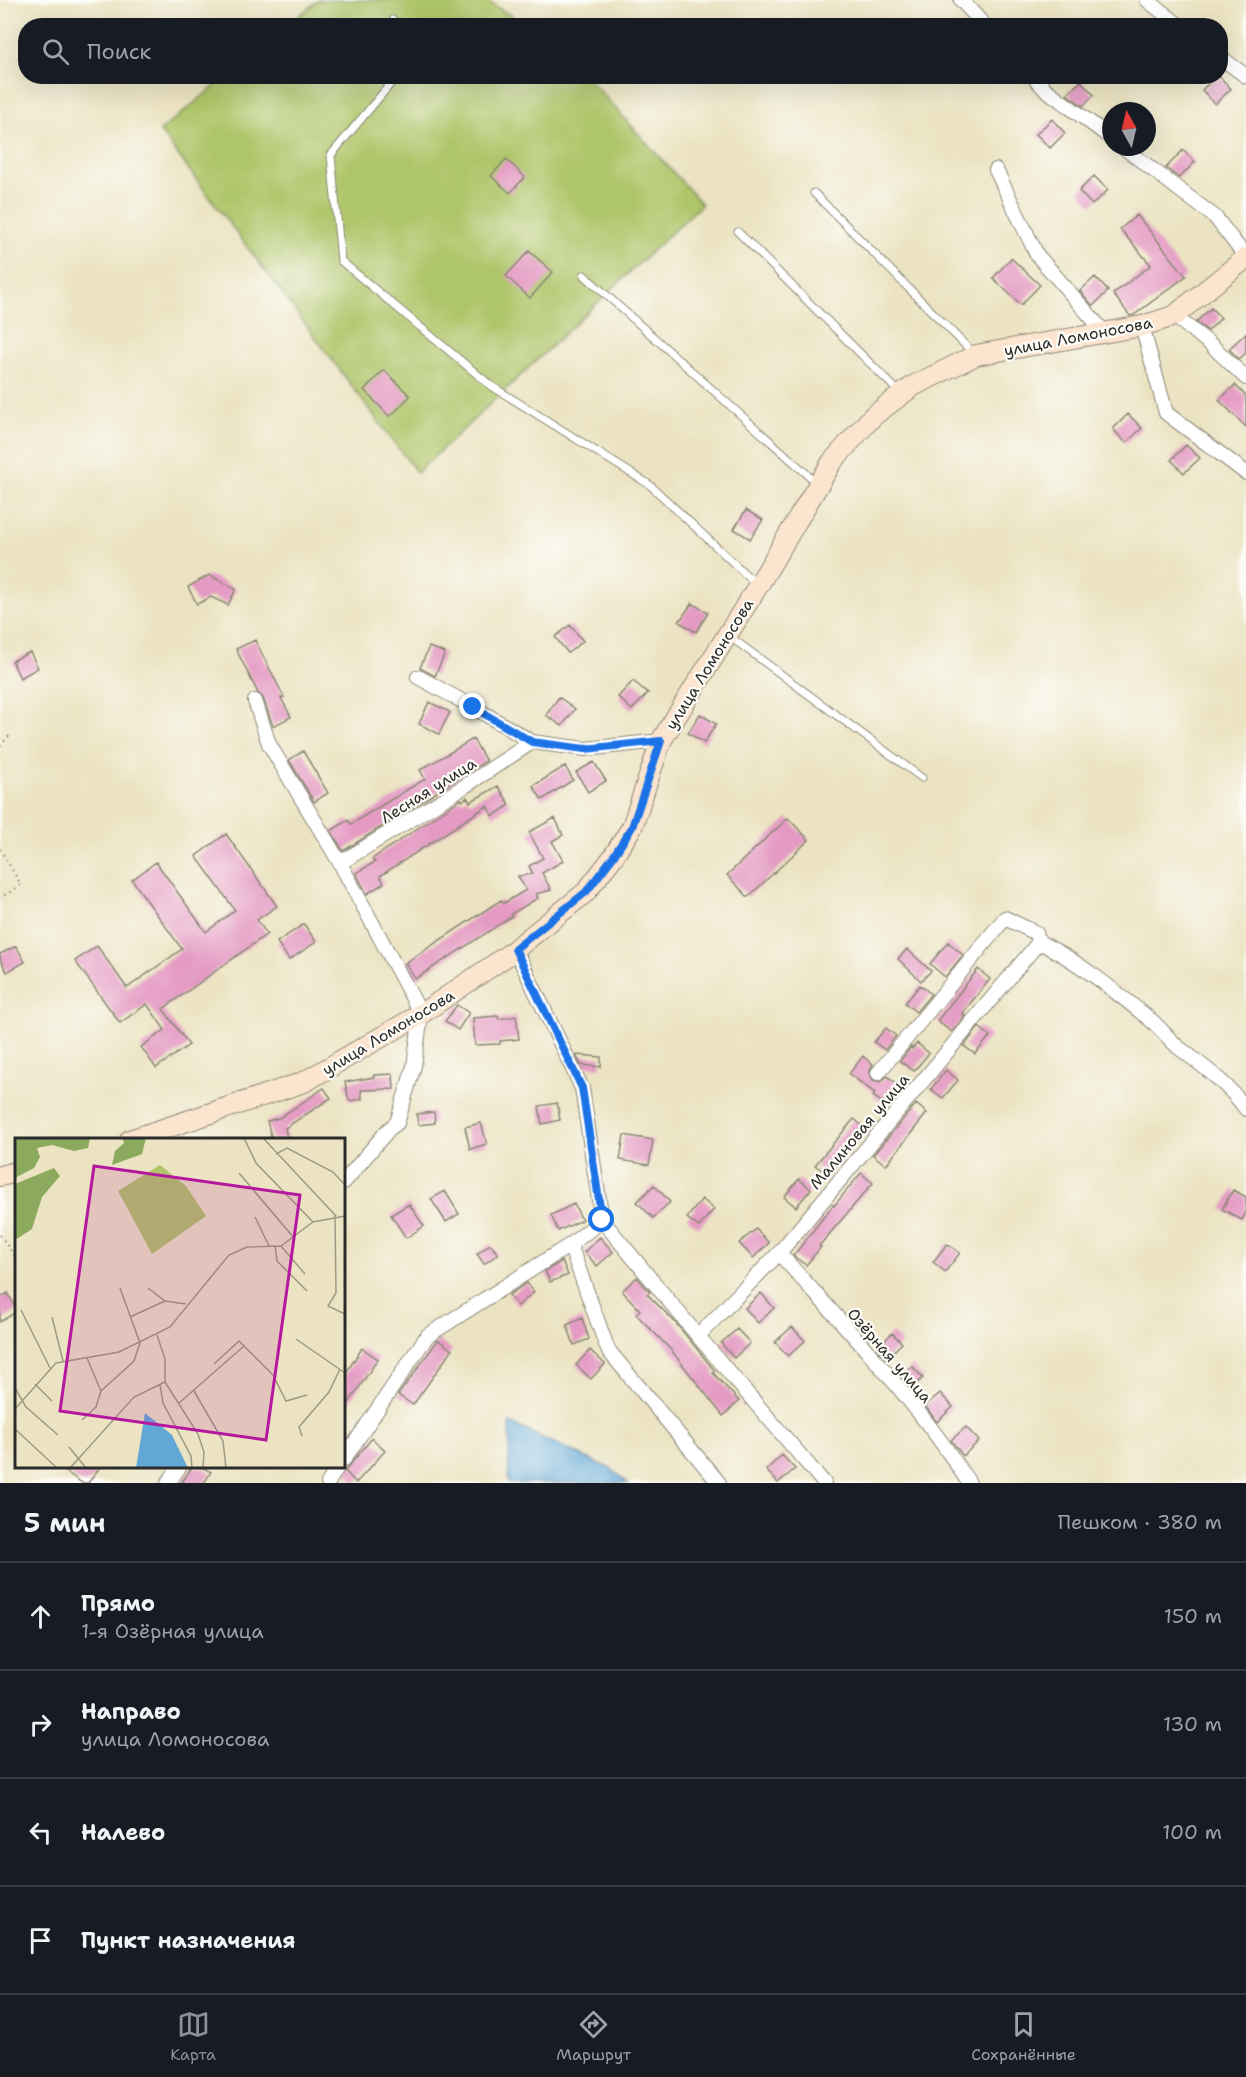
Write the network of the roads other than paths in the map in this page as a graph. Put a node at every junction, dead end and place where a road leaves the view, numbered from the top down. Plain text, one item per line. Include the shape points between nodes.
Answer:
1 (961, 0) edge
2 (1147, 0) edge
3 (978, 18) edge
4 (1170, 18) edge
5 (1228, 62) edge
6 (1246, 76) edge
7 (390, 84) edge
8 (1040, 84) edge
9 (1102, 131) edge
10 (1135, 156) edge
11 (996, 170) dead end
12 (814, 193) dead end
13 (738, 232) dead end
14 (1246, 258) edge
15 (584, 275) dead end
16 (1174, 316) junction
17 (1142, 326) junction
18 (1105, 333) junction
19 (976, 355) junction
20 (1246, 378) edge
21 (902, 395) junction
22 (1246, 473) edge
23 (819, 484) junction
24 (758, 586) junction
25 (727, 634) junction
26 (418, 677) dead end
27 (255, 701) dead end
28 (661, 741) junction
29 (532, 742) junction
30 (922, 778) dead end
31 (340, 864) junction
32 (1039, 942) junction
33 (515, 949) junction
34 (421, 1014) junction
35 (878, 1073) dead end
36 (1246, 1109) edge
37 (136, 1138) edge
38 (15, 1172) edge
39 (0, 1176) edge
40 (345, 1181) edge
41 (602, 1220) junction
42 (570, 1245) junction
43 (779, 1253) junction
44 (698, 1336) junction
45 (345, 1458) edge
46 (179, 1468) edge
47 (338, 1468) edge
48 (168, 1483) edge
49 (328, 1483) edge
50 (719, 1483) edge
51 (824, 1483) edge
52 (969, 1483) edge

1 - 3 street
2 - 4 street
5 - 6 street
7 - 24 lane via 331,155 341,261 490,385 650,485
8 - 9 street
10 - 14 street via 1215,217
11 - 18 street via 1037,255
12 - 19 lane
13 - 21 lane
14 - 16 street, улица Ломоносова
15 - 23 lane
16 - 17 street, улица Ломоносова
16 - 20 street
17 - 18 street, улица Ломоносова
17 - 22 street via 1166,413
18 - 19 street, улица Ломоносова
19 - 21 street, улица Ломоносова
21 - 23 street, улица Ломоносова via 873,416 832,462
23 - 24 street, улица Ломоносова
24 - 25 street, улица Ломоносова
25 - 28 street, улица Ломоносова
25 - 30 lane
26 - 29 street
27 - 31 street via 269,744
28 - 29 street via 585,749
28 - 33 street, улица Ломоносова via 632,827 613,857 586,892
29 - 31 street, Лесная улица
31 - 34 street
32 - 35 street via 1036,933 1005,918
32 - 36 street via 1068,957 1153,1022 1233,1092
32 - 43 street, Малиновая улица
33 - 34 street, улица Ломоносова
33 - 41 street via 582,1088
34 - 37 street, улица Ломоносова via 304,1082
34 - 40 street via 414,1066 397,1123
38 - 39 street
41 - 42 street
41 - 44 street
42 - 45 street via 427,1336
42 - 50 street via 608,1350
43 - 44 street, Малиновая улица
43 - 52 street, Озёрная улица via 888,1376 950,1452
44 - 51 street
46 - 48 street
47 - 49 street

